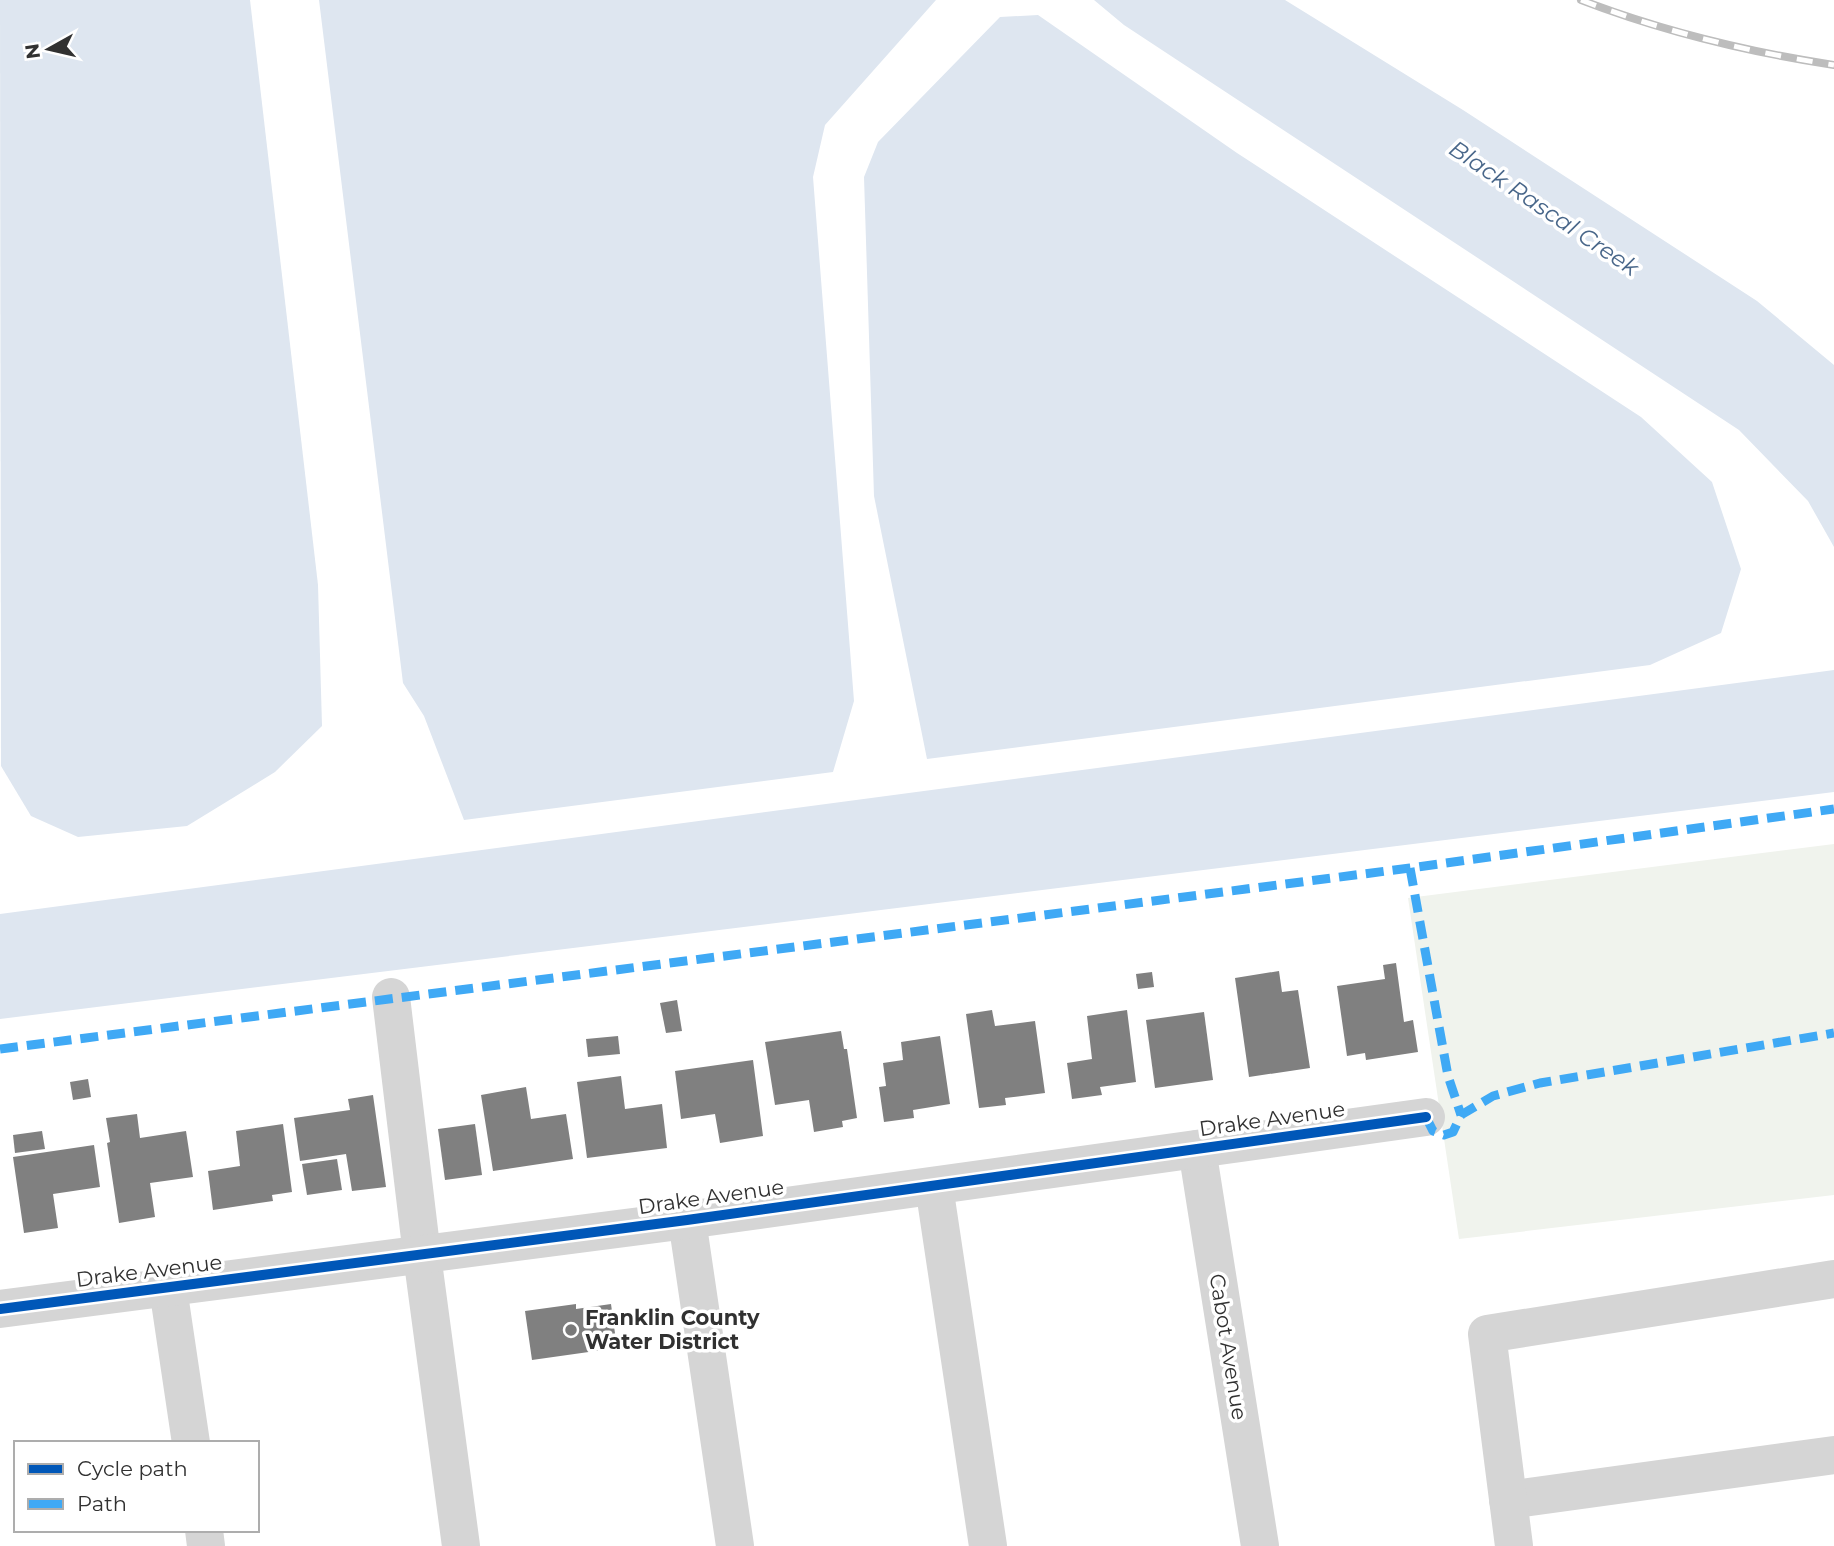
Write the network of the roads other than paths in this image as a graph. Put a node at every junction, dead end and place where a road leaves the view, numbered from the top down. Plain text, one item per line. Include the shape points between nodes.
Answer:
1 (391, 997) dead end
2 (1426, 1117) dead end
3 (1197, 1149) junction
4 (934, 1186) junction
5 (687, 1220) junction
6 (422, 1255) junction
7 (1834, 1279) edge
8 (168, 1288) junction
9 (0, 1309) edge
10 (191, 1441) edge
11 (1834, 1455) edge
12 (1508, 1500) junction
13 (461, 1546) edge
14 (735, 1546) edge
15 (988, 1546) edge
16 (1260, 1546) edge
17 (1514, 1546) edge

1 - 6 street
2 - 3 street, Drake Avenue
3 - 4 street, Drake Avenue
3 - 16 street, Cabot Avenue
4 - 5 street, Drake Avenue
4 - 15 street
5 - 6 street, Drake Avenue
5 - 14 street
6 - 8 street, Drake Avenue
6 - 13 street
7 - 12 street via 1487,1334
8 - 9 street, Drake Avenue
8 - 10 street
11 - 12 street
12 - 17 street

